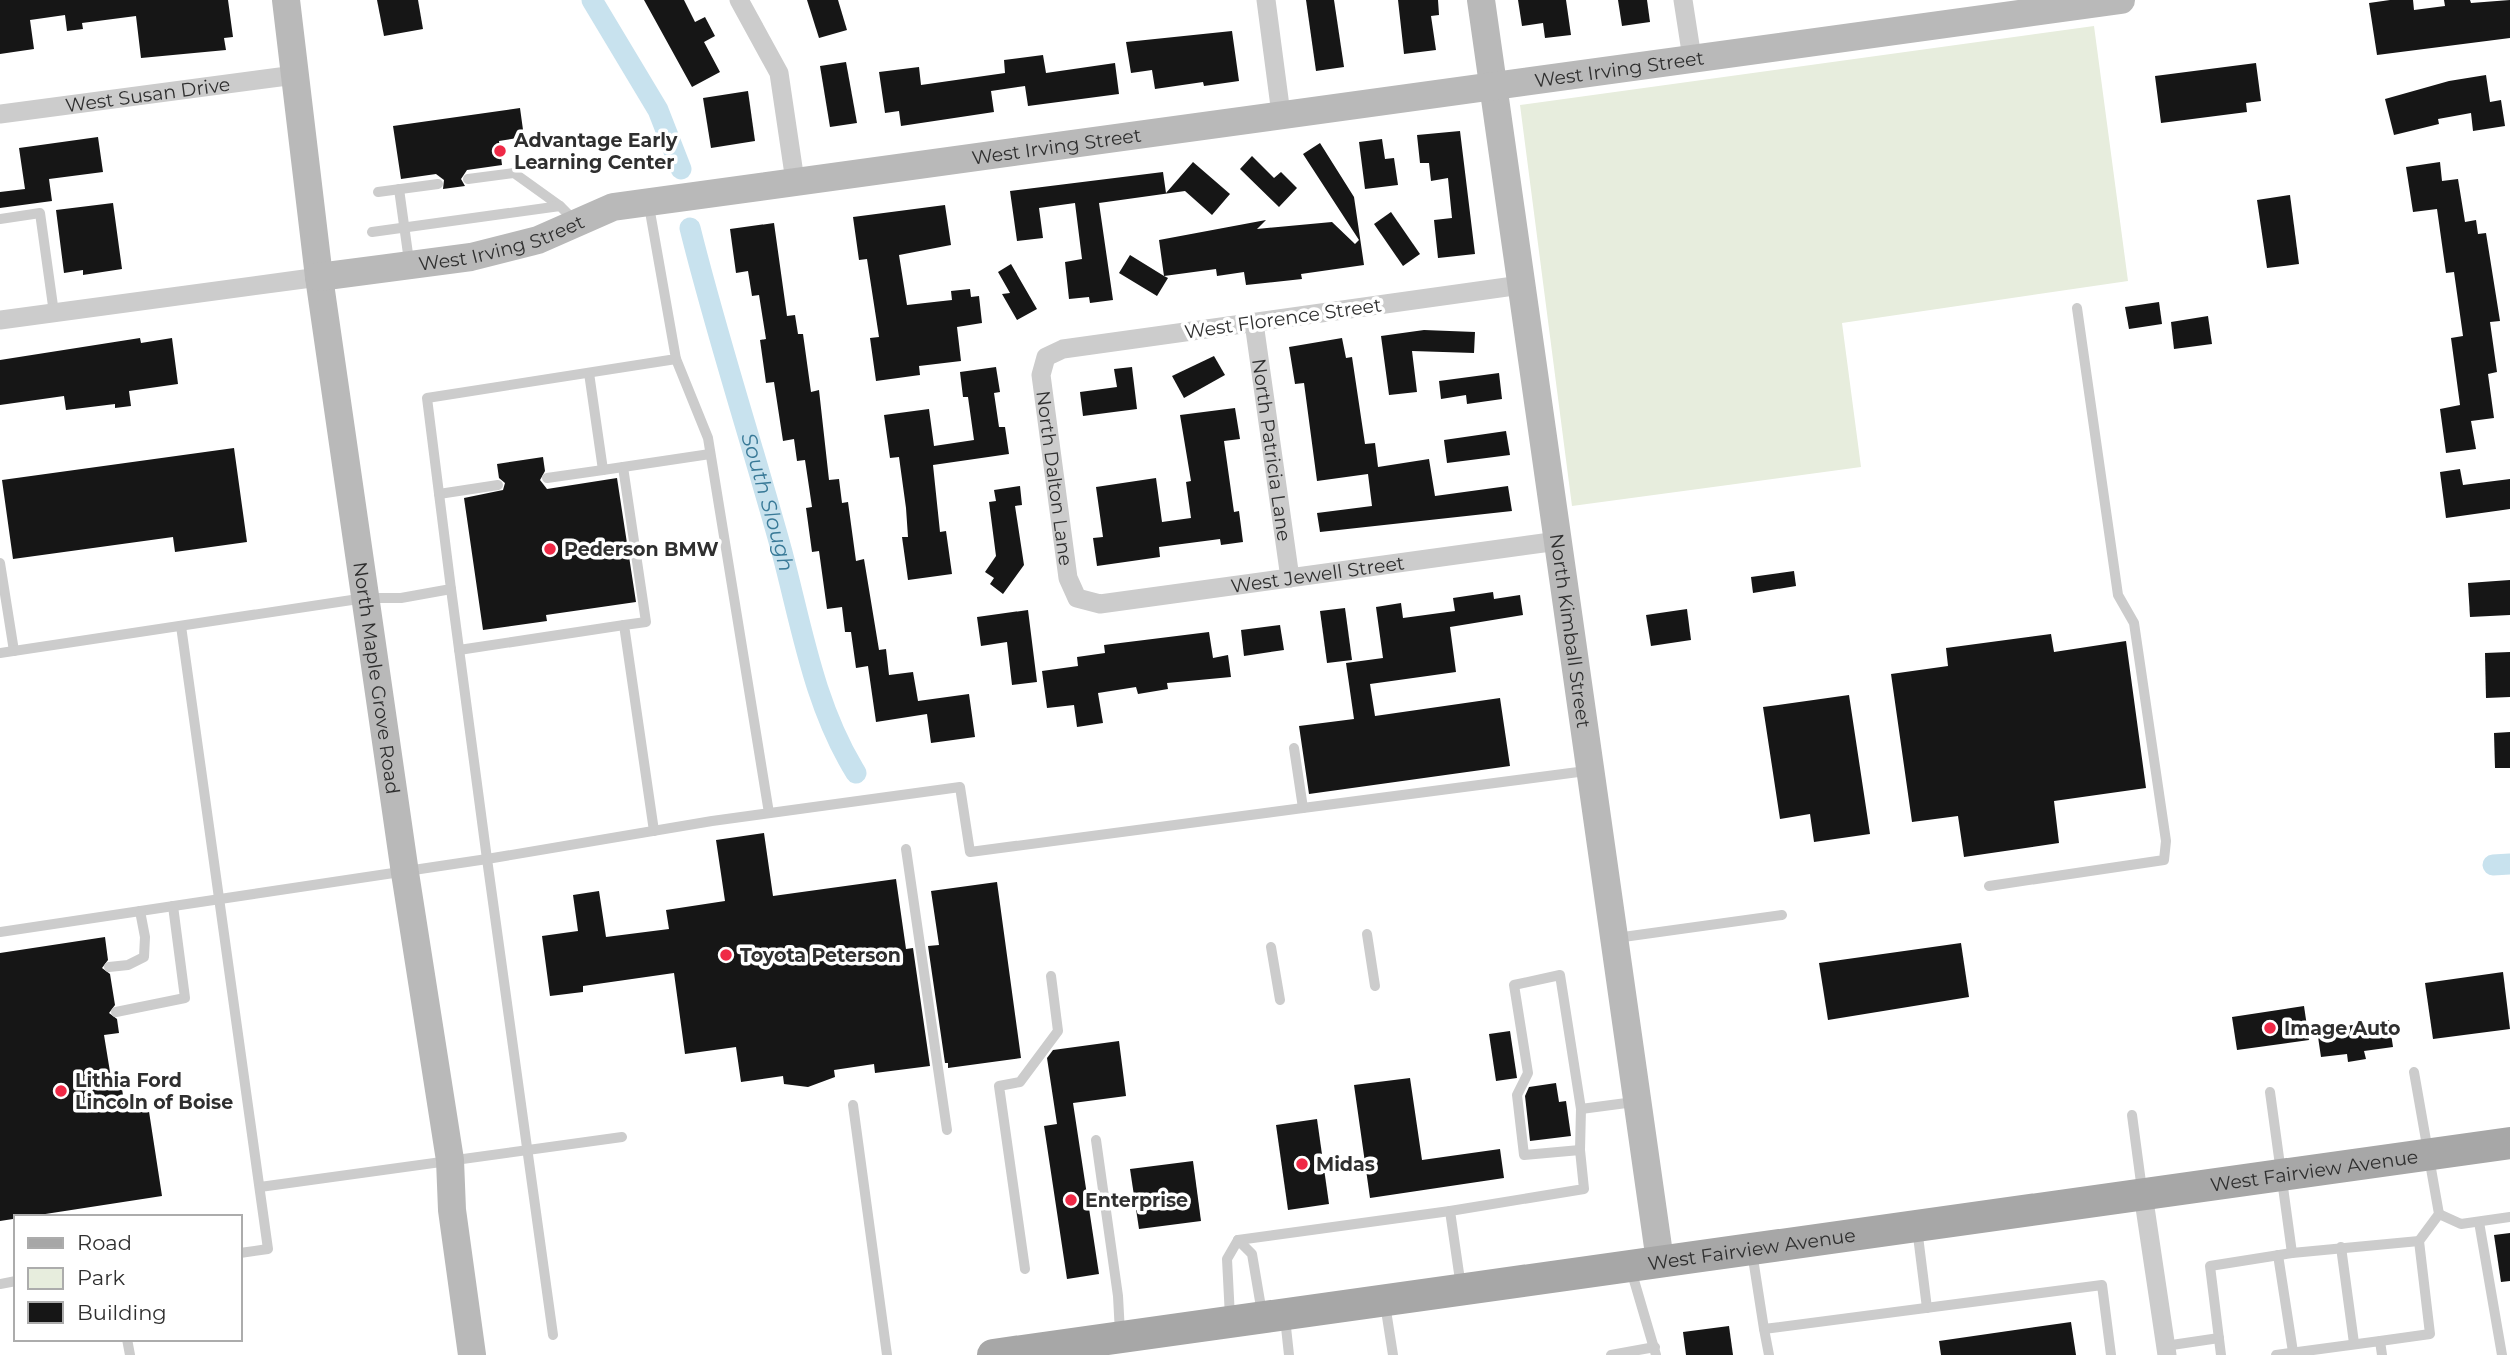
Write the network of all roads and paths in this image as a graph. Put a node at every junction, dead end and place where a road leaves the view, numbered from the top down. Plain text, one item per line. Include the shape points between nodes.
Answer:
1 (286, 0) edge
2 (739, 0) edge
3 (1266, 0) edge
4 (1480, 0) edge
5 (1683, 0) edge
6 (2121, 0) edge
7 (1692, 58) junction
8 (295, 75) junction
9 (1493, 86) junction
10 (0, 114) edge
11 (1281, 114) junction
12 (468, 179) dead end
13 (795, 181) junction
14 (438, 184) dead end
15 (399, 189) junction
16 (378, 192) dead end
17 (649, 202) junction
18 (568, 214) junction
19 (0, 219) edge
20 (404, 228) junction
21 (372, 232) dead end
22 (410, 265) junction
23 (319, 277) junction
24 (1521, 285) junction
25 (2077, 308) dead end
26 (54, 313) junction
27 (0, 320) edge
28 (1254, 323) junction
29 (1046, 357) joint
30 (676, 359) junction
31 (589, 373) junction
32 (710, 454) junction
33 (623, 467) junction
34 (603, 470) junction
35 (547, 478) dead end
36 (498, 485) dead end
37 (439, 494) junction
38 (1558, 541) junction
39 (0, 563) edge
40 (1290, 578) junction
41 (451, 589) junction
42 (365, 598) junction
43 (1077, 598) joint
44 (624, 625) junction
45 (181, 626) junction
46 (14, 650) junction
47 (459, 650) junction
48 (0, 653) edge
49 (1294, 748) dead end
50 (1590, 770) junction
51 (1303, 808) junction
52 (769, 813) junction
53 (654, 831) junction
54 (906, 849) dead end
55 (487, 859) junction
56 (405, 873) junction
57 (1989, 886) dead end
58 (221, 899) junction
59 (173, 906) junction
60 (140, 911) junction
61 (1782, 915) dead end
62 (0, 932) edge
63 (1367, 933) dead end
64 (1614, 938) junction
65 (1271, 947) dead end
66 (109, 967) dead end
67 (1051, 976) dead end
68 (1375, 986) dead end
69 (1280, 1000) dead end
70 (116, 1012) dead end
71 (2414, 1072) dead end
72 (2270, 1092) dead end
73 (1637, 1101) junction
74 (853, 1105) dead end
75 (1581, 1109) junction
76 (2132, 1115) dead end
77 (947, 1130) dead end
78 (622, 1137) dead end
79 (1096, 1140) dead end
80 (2510, 1143) edge
81 (526, 1150) junction
82 (1580, 1150) junction
83 (2427, 1154) junction
84 (450, 1160) junction
85 (2282, 1175) junction
86 (260, 1187) junction
87 (2143, 1194) junction
88 (1450, 1211) junction
89 (2439, 1213) junction
90 (2510, 1217) edge
91 (2479, 1222) junction
92 (1917, 1226) junction
93 (1238, 1240) junction
94 (2419, 1241) junction
95 (2341, 1247) junction
96 (1752, 1249) junction
97 (242, 1253) edge
98 (2292, 1253) junction
99 (2278, 1255) junction
100 (1645, 1264) junction
101 (1025, 1269) dead end
102 (1462, 1289) junction
103 (1385, 1300) junction
104 (1927, 1308) junction
105 (1273, 1315) junction
106 (1230, 1322) junction
107 (1764, 1329) junction
108 (553, 1335) dead end
109 (1120, 1337) junction
110 (2219, 1339) junction
111 (2380, 1341) junction
112 (2354, 1343) junction
113 (1656, 1351) edge
114 (2166, 1351) edge
115 (2292, 1352) junction
116 (1010, 1354) edge
117 (472, 1355) edge
118 (887, 1355) edge
119 (1289, 1355) edge
120 (1393, 1355) edge
121 (1611, 1355) edge
122 (1769, 1355) edge
123 (2111, 1355) edge
124 (2221, 1355) edge
125 (2276, 1355) edge
126 (2382, 1355) edge
127 (2502, 1355) edge

1 - 8 street, North Maple Grove Road
2 - 13 street via 779,73
3 - 11 street
4 - 9 street, North Kimball Street
5 - 7 street
6 - 7 street, West Irving Street
7 - 9 street, West Irving Street
8 - 10 street, West Susan Drive
8 - 23 street, North Maple Grove Road
9 - 11 street, West Irving Street
9 - 24 street, North Kimball Street
11 - 13 street, West Irving Street
12 - 18 lane via 514,173
13 - 17 street, West Irving Street
14 - 15 lane
15 - 16 lane
15 - 20 lane
17 - 18 street, West Irving Street
17 - 30 lane
18 - 20 lane
18 - 22 street, West Irving Street via 538,240 471,257
19 - 26 lane via 40,213
20 - 21 lane
20 - 22 lane
22 - 23 street, West Irving Street
23 - 26 street, West Irving Street
23 - 42 street, North Maple Grove Road
24 - 28 street, West Florence Street
24 - 38 street, North Kimball Street
25 - 57 lane via 2118,595 2134,623 2166,841 2164,860
26 - 27 street, West Irving Street
28 - 29 street, West Florence Street via 1063,349
28 - 40 street, North Patricia Lane
29 - 43 street, North Dalton Lane via 1041,375 1068,578
30 - 31 lane
30 - 32 lane via 708,438
31 - 34 lane
31 - 37 lane via 427,398
32 - 33 lane
32 - 52 lane
33 - 34 lane
33 - 44 lane via 646,622
34 - 35 lane
36 - 37 lane
37 - 41 lane
38 - 40 street, West Jewell Street
38 - 50 street, North Kimball Street
39 - 46 lane
40 - 43 street, West Jewell Street via 1100,604
41 - 42 lane via 401,598
41 - 47 lane
42 - 45 lane
42 - 56 street, North Maple Grove Road
44 - 47 lane
44 - 53 lane
45 - 46 lane
45 - 58 lane
46 - 48 lane
47 - 55 lane
49 - 51 lane
50 - 51 lane
50 - 64 street, North Kimball Street
51 - 52 lane via 970,852 960,787
52 - 53 lane
53 - 55 lane
54 - 77 lane
55 - 56 lane
55 - 81 lane
56 - 58 lane
56 - 84 street, North Maple Grove Road
58 - 59 lane
58 - 86 lane
59 - 60 lane
59 - 70 lane via 185,998
60 - 62 lane
60 - 66 lane via 144,957
61 - 64 lane
63 - 68 lane
64 - 73 street, North Kimball Street
65 - 69 lane
67 - 101 lane via 1058,1031 1020,1082 999,1086
71 - 83 lane
72 - 85 lane
73 - 75 lane
73 - 100 street, North Kimball Street
74 - 118 lane
75 - 82 lane
75 - 82 lane via 1560,975 1514,985 1528,1073 1517,1094 1524,1155
76 - 87 lane
78 - 81 lane
79 - 109 lane
80 - 83 main road, West Fairview Avenue
81 - 84 lane
81 - 108 lane
82 - 88 lane via 1584,1189
83 - 85 main road, West Fairview Avenue
83 - 89 lane
84 - 86 lane
84 - 117 street, North Maple Grove Road via 452,1210
85 - 87 main road, West Fairview Avenue
85 - 98 lane
86 - 97 lane via 268,1250
87 - 92 main road, West Fairview Avenue
87 - 114 street
88 - 93 lane
88 - 102 lane
89 - 91 lane via 2461,1224
89 - 94 lane
90 - 91 lane
91 - 127 lane
92 - 96 main road, West Fairview Avenue
92 - 104 lane
93 - 105 lane via 1252,1254
93 - 106 lane via 1227,1259
94 - 95 lane
94 - 111 lane via 2430,1334
95 - 98 lane
95 - 112 lane
96 - 100 main road, West Fairview Avenue
96 - 107 lane
98 - 99 lane
99 - 110 lane via 2210,1266
99 - 115 lane
100 - 102 main road, West Fairview Avenue
100 - 113 lane
102 - 103 main road, West Fairview Avenue
103 - 105 main road, West Fairview Avenue
103 - 120 lane
104 - 107 lane
104 - 123 lane via 2102,1285
105 - 106 main road, West Fairview Avenue
105 - 119 lane
106 - 109 main road, West Fairview Avenue
107 - 122 lane
109 - 116 main road, West Fairview Avenue
110 - 114 lane
110 - 124 lane
111 - 112 lane
111 - 126 lane
112 - 115 lane
113 - 121 lane
115 - 125 lane

